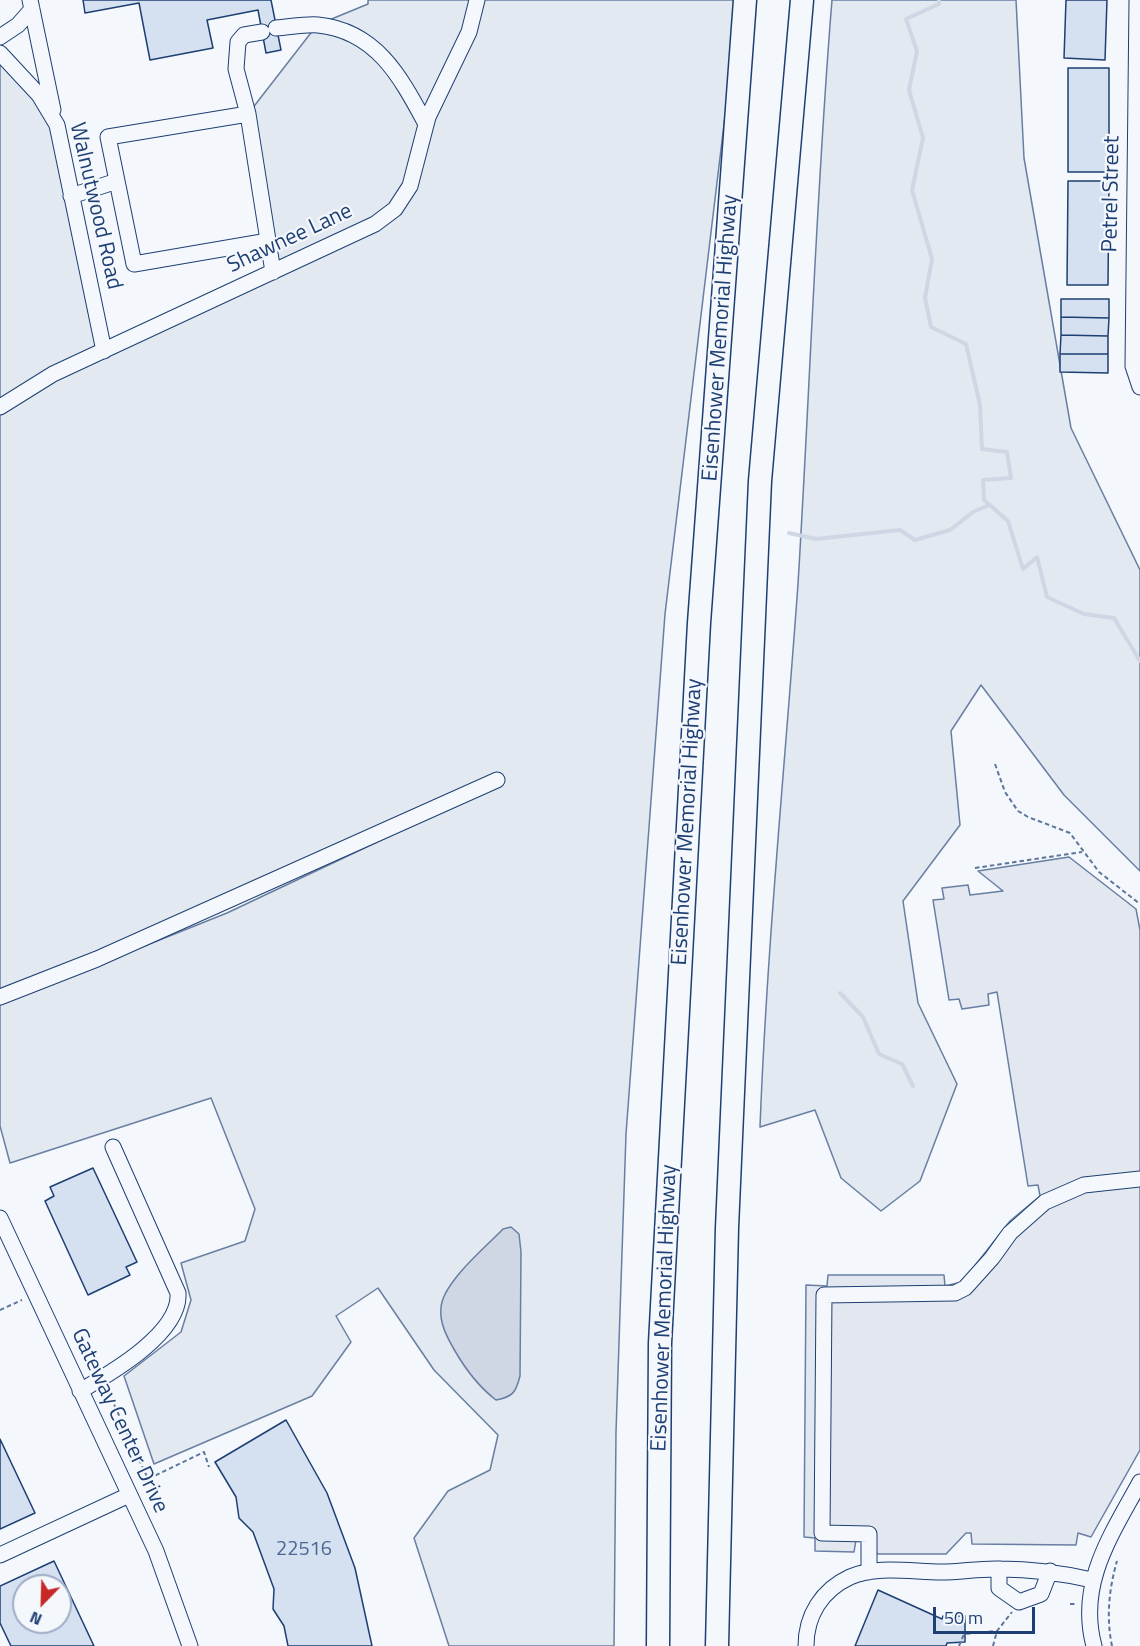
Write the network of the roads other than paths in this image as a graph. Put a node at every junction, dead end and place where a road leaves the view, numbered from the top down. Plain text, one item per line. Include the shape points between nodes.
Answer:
1 (477, 0) edge
2 (745, 0) edge
3 (802, 0) edge
4 (1137, 0) edge
5 (31, 5) edge
6 (0, 37) edge
7 (0, 53) edge
8 (248, 114) junction
9 (426, 124) junction
10 (57, 125) junction
11 (117, 182) junction
12 (71, 196) junction
13 (268, 241) junction
14 (273, 272) junction
15 (104, 351) junction
16 (1140, 387) edge
17 (0, 407) edge
18 (497, 780) dead end
19 (0, 997) edge
20 (113, 1147) dead end
21 (1140, 1179) edge
22 (0, 1218) edge
23 (80, 1391) junction
24 (1140, 1482) edge
25 (129, 1495) junction
26 (0, 1555) edge
27 (999, 1569) junction
28 (1050, 1571) junction
29 (869, 1572) junction
30 (1092, 1580) junction
31 (190, 1646) edge
32 (658, 1646) edge
33 (717, 1646) edge
34 (806, 1646) edge
35 (1094, 1646) edge

1 - 9 street, Shawnee Lane via 469,32
2 - 32 highway, Eisenhower Memorial Highway via 698,635 660,1343
3 - 33 highway via 760,481 727,1240
4 - 16 street, Petrel Street via 1133,366
5 - 6 street via 18,26
5 - 10 street
7 - 10 street, Walnutwood Road via 39,95
8 - 9 street via 236,69 238,42 244,35 317,25 365,39 391,65
8 - 11 street via 108,137
8 - 13 street
9 - 14 street, Shawnee Lane via 410,186 394,209 375,224
10 - 12 street, Walnutwood Road
11 - 12 street
11 - 13 street via 134,264
12 - 15 street, Walnutwood Road
13 - 14 street
14 - 15 street, Shawnee Lane
15 - 17 street, Shawnee Lane via 53,374
18 - 19 street via 96,959
20 - 23 street via 178,1293 179,1304 167,1325 118,1370
21 - 29 street via 1084,1185 1046,1202 1025,1217 965,1288 955,1293 824,1295 822,1533 869,1534
22 - 23 street, Gateway Center Drive
23 - 25 street, Gateway Center Drive
24 - 30 street
25 - 26 street
25 - 31 street, Gateway Center Drive via 156,1551
27 - 28 street
27 - 28 street via 999,1588 1019,1602 1041,1594
27 - 29 street
28 - 30 street
29 - 34 street via 852,1576 822,1598 808,1626
30 - 35 street via 1089,1604

